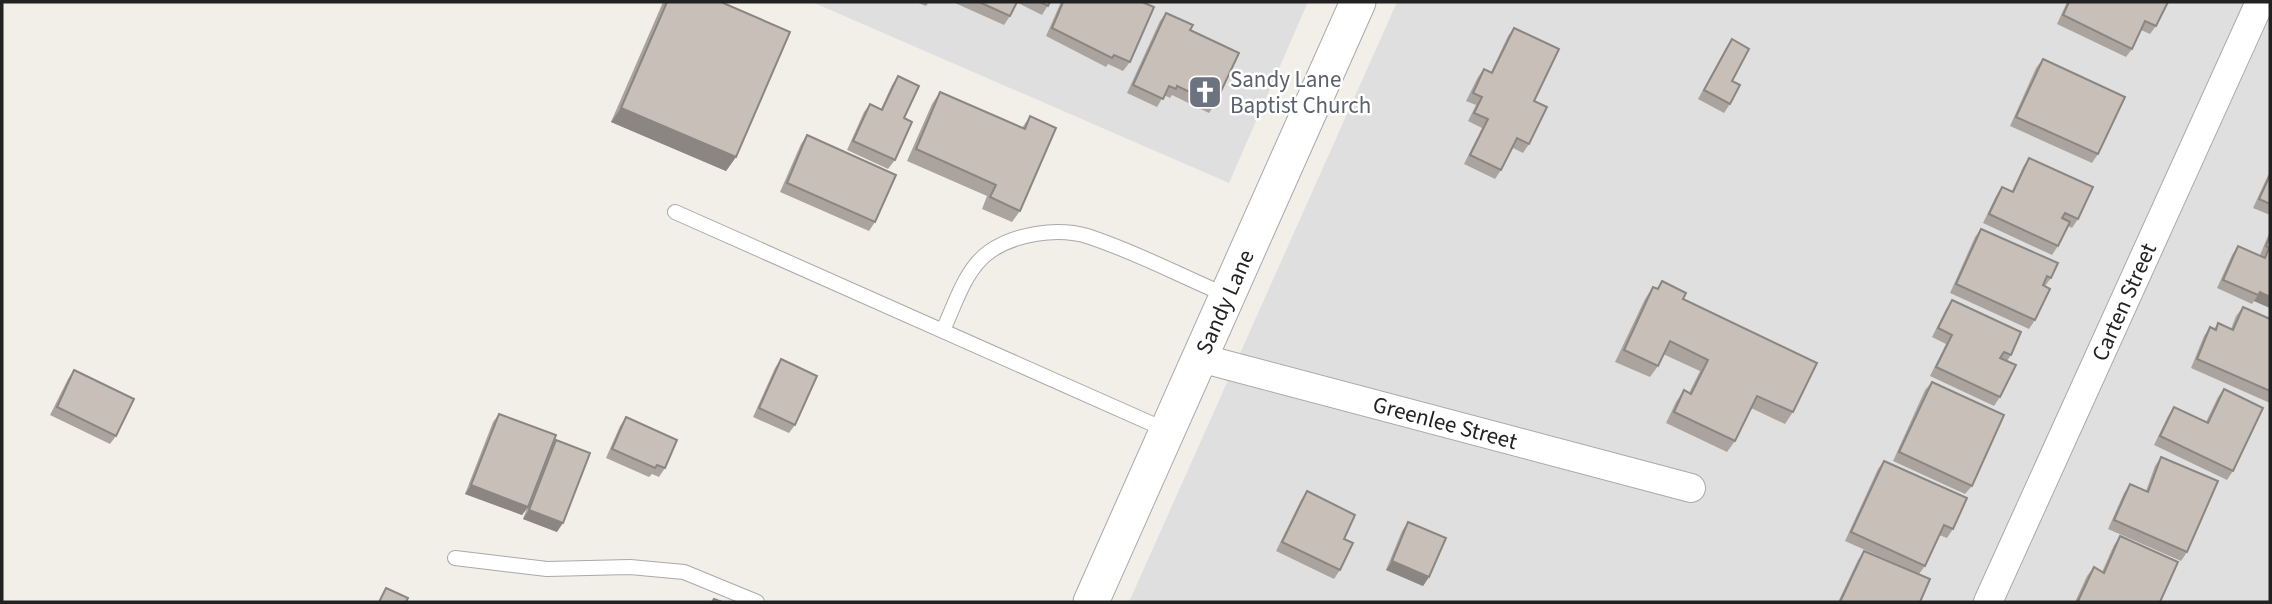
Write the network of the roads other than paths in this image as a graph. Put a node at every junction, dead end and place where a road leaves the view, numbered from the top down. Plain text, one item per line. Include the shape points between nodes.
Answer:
1 (2260, 2) edge
2 (1353, 3) edge
3 (675, 212) dead end
4 (1228, 295) junction
5 (943, 331) junction
6 (1200, 358) junction
7 (1167, 430) junction
8 (1691, 488) dead end
9 (455, 558) dead end
10 (757, 602) edge
11 (1091, 602) edge
12 (1988, 602) edge

1 - 12 street, Carten Street
2 - 4 street, Sandy Lane
3 - 5 lane
4 - 5 lane via 1086,235 1055,233 1018,238 988,253 967,276
4 - 6 street, Sandy Lane
5 - 7 lane
6 - 7 street, Sandy Lane
6 - 8 street, Greenlee Street
7 - 11 street, Sandy Lane
9 - 10 lane via 547,569 630,567 684,572

